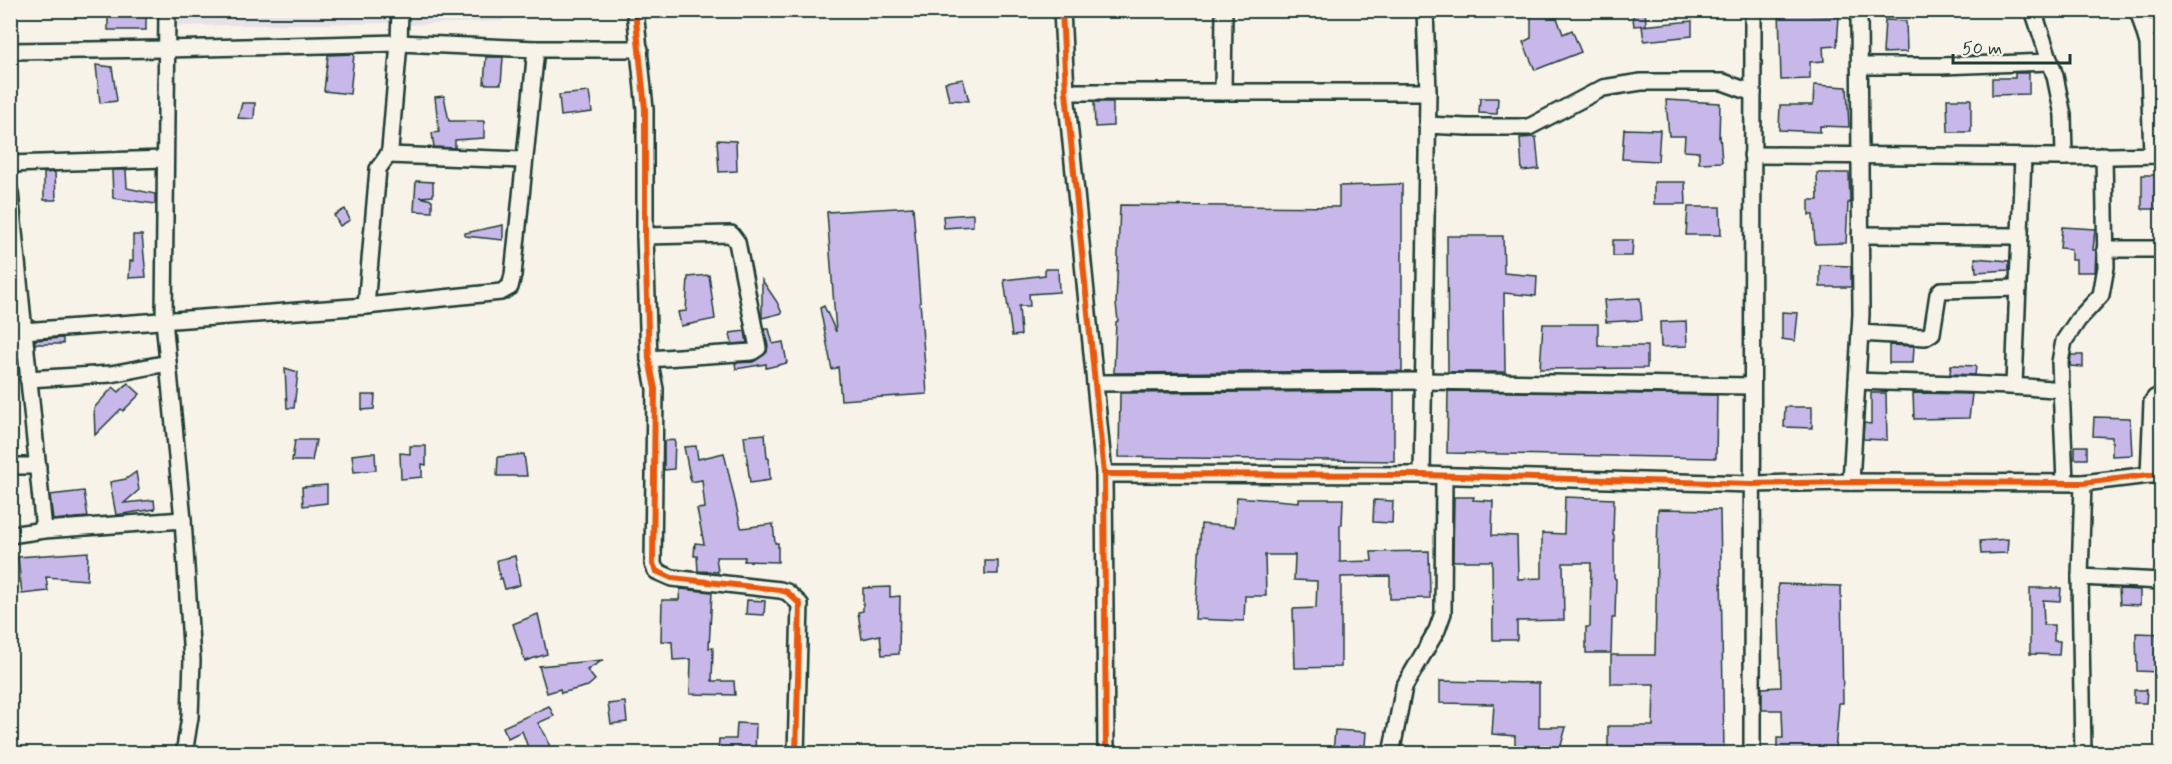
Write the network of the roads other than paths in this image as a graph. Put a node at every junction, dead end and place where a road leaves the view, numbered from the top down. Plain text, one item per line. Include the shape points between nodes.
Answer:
1 (167, 10) edge
2 (400, 10) edge
3 (635, 10) edge
4 (1062, 10) edge
5 (1224, 10) edge
6 (1425, 10) edge
7 (1753, 10) edge
8 (1859, 10) edge
9 (2033, 10) edge
10 (2138, 10) edge
11 (2144, 27) junction
12 (2162, 28) edge
13 (399, 43) junction
14 (166, 49) junction
15 (536, 49) junction
16 (640, 49) junction
17 (10, 51) edge
18 (2049, 62) junction
19 (1860, 66) junction
20 (1066, 92) junction
21 (1222, 92) junction
22 (1428, 92) junction
23 (1753, 93) junction
24 (1427, 125) junction
25 (388, 155) junction
26 (1752, 155) junction
27 (1860, 155) junction
28 (2104, 155) junction
29 (2157, 155) edge
30 (2023, 156) junction
31 (2064, 157) junction
32 (165, 159) junction
33 (524, 160) junction
34 (10, 164) edge
35 (10, 192) edge
36 (1860, 235) junction
37 (645, 236) junction
38 (2020, 236) junction
39 (2105, 249) junction
40 (2162, 249) edge
41 (2018, 288) junction
42 (366, 306) junction
43 (164, 320) junction
44 (17, 331) edge
45 (1860, 333) junction
46 (649, 359) junction
47 (168, 363) junction
48 (28, 379) junction
49 (1423, 381) junction
50 (1857, 381) junction
51 (1095, 383) junction
52 (2013, 385) junction
53 (1752, 386) junction
54 (2061, 390) junction
55 (2162, 395) edge
56 (10, 466) edge
57 (38, 466) junction
58 (1104, 474) junction
59 (2155, 475) edge
60 (1422, 476) junction
61 (1444, 476) junction
62 (1851, 482) junction
63 (2065, 482) junction
64 (2083, 483) junction
65 (1752, 484) junction
66 (183, 520) junction
67 (44, 530) junction
68 (10, 535) edge
69 (2080, 577) junction
70 (2162, 581) edge
71 (184, 753) edge
72 (795, 753) edge
73 (1106, 753) edge
74 (1391, 753) edge
75 (1752, 753) edge
76 (2083, 753) edge

1 - 14 street
2 - 13 street
3 - 16 street
4 - 20 street
5 - 21 street
6 - 22 street
7 - 23 street
8 - 19 street
9 - 18 street
10 - 11 street
11 - 12 street
11 - 29 street
13 - 14 street
13 - 15 street
13 - 25 street
14 - 17 street
14 - 32 street
15 - 16 street
15 - 33 street
16 - 37 street via 645,110
18 - 19 street
18 - 31 street via 2063,115
19 - 27 street
20 - 21 street
20 - 51 street
21 - 22 street
22 - 24 street
23 - 24 street via 1723,82 1641,82 1603,88 1529,127
23 - 26 street
24 - 49 street
25 - 33 street
25 - 42 street via 378,169
26 - 27 street
26 - 53 street
27 - 30 street
27 - 36 street
28 - 29 street
28 - 31 street
28 - 39 street
30 - 31 street
30 - 38 street
32 - 34 street
32 - 43 street
33 - 42 street via 510,287 501,292
35 - 44 street
36 - 38 street
36 - 45 street
37 - 46 street
37 - 46 street via 731,234 736,242 758,348 752,352
38 - 41 street
39 - 40 street
39 - 54 street via 2102,295 2064,341
41 - 45 street via 1941,290 1932,333 1925,337
41 - 52 street
42 - 43 street
43 - 44 street
43 - 47 street
44 - 48 street
45 - 50 street
46 - 72 street via 655,389 652,564 656,571 672,578 780,590 800,604
47 - 48 street via 111,374
47 - 66 street
48 - 57 street
49 - 51 street
49 - 53 street
49 - 60 street
50 - 52 street
50 - 62 street
51 - 58 street
52 - 54 street
53 - 65 street
54 - 63 street
55 - 59 street via 2152,402
56 - 57 street
57 - 67 street
58 - 60 street
58 - 73 street
59 - 64 street
60 - 61 street
61 - 65 street
61 - 74 street via 1443,613 1404,687
62 - 63 street
62 - 65 street
63 - 64 street
64 - 69 street
65 - 75 street
66 - 67 street
66 - 71 street via 192,660
67 - 68 street
69 - 70 street
69 - 76 street

